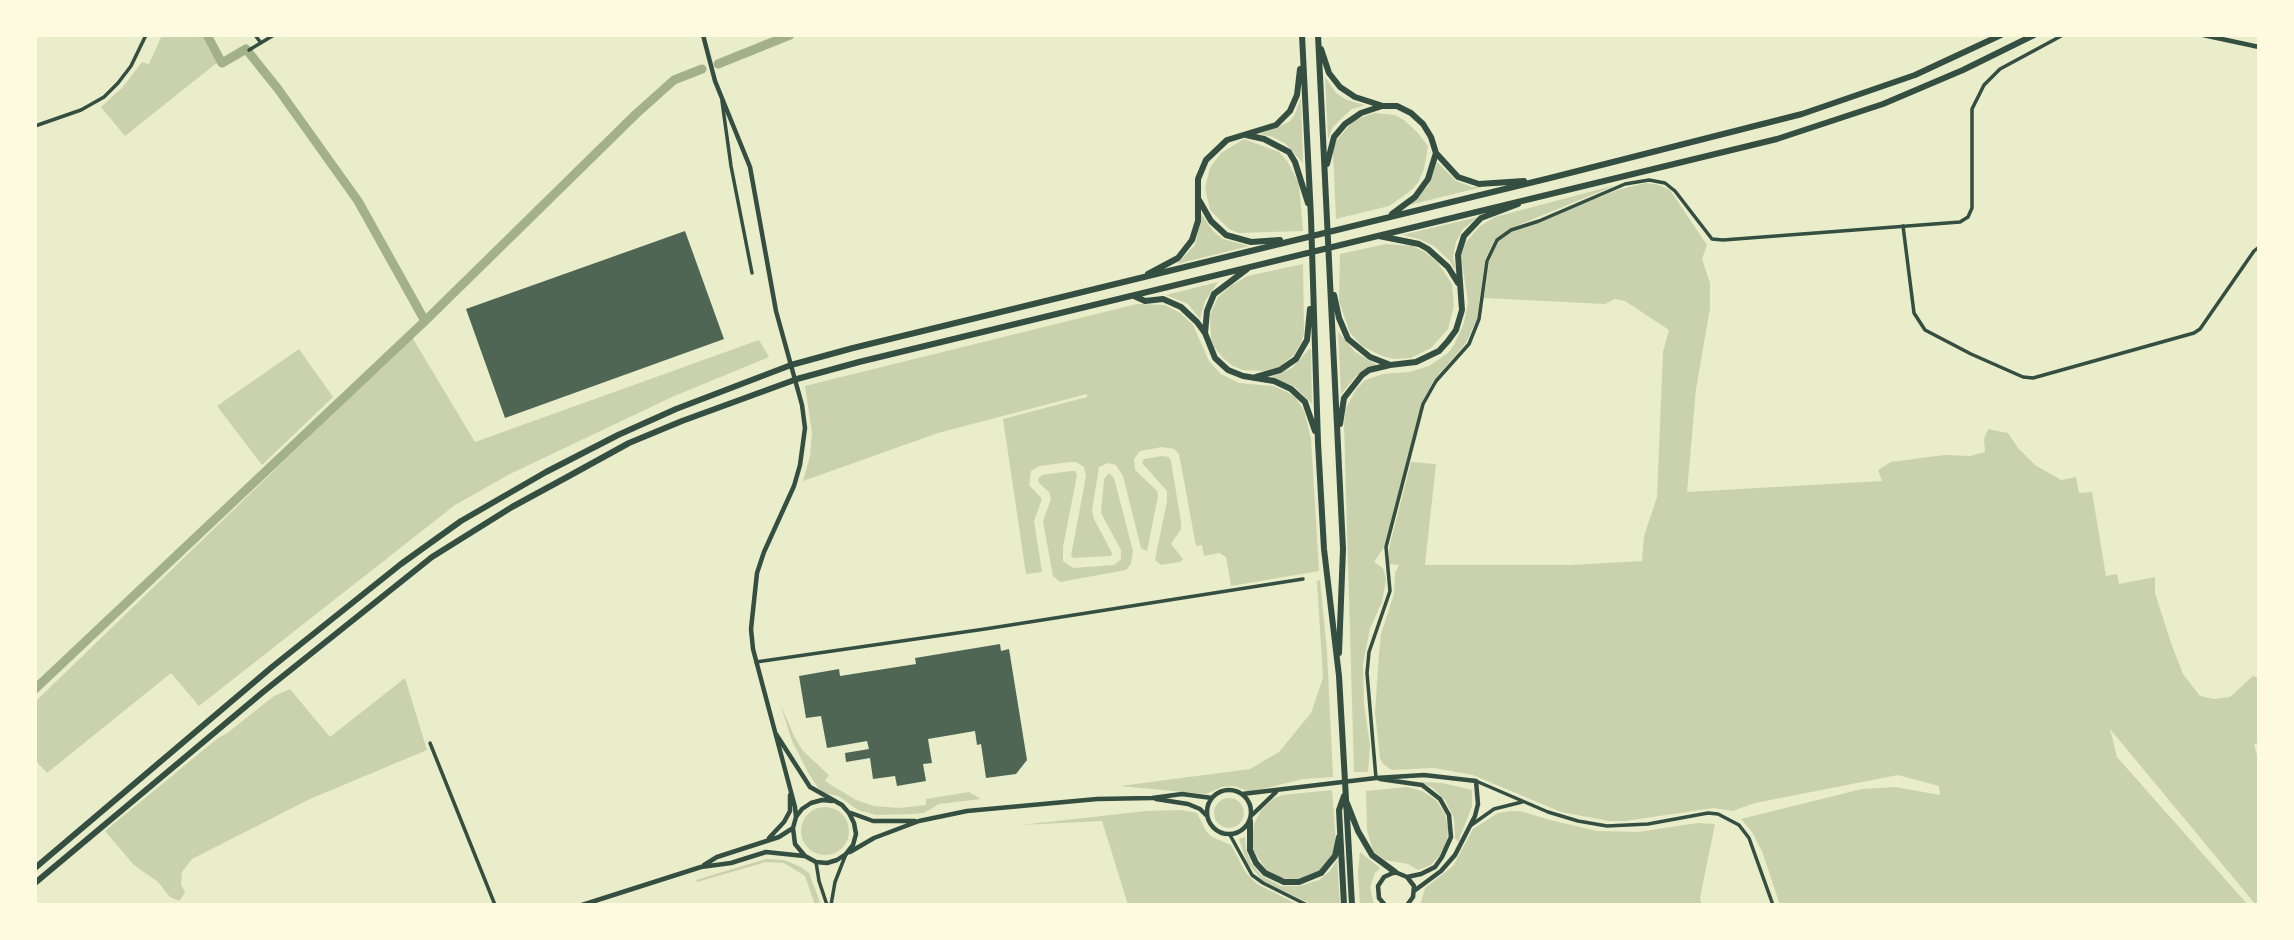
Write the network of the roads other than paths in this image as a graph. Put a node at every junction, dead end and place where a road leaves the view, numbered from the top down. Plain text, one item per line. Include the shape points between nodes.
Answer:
1 (146, 35) edge
2 (255, 35) edge
3 (274, 35) edge
4 (703, 35) edge
5 (1302, 35) edge
6 (2001, 35) edge
7 (2035, 35) edge
8 (2063, 35) edge
9 (2203, 35) edge
10 (1318, 38) edge
11 (261, 43) junction
12 (2259, 47) edge
13 (249, 50) dead end
14 (1303, 50) junction
15 (722, 99) junction
16 (1383, 106) junction
17 (35, 126) edge
18 (1246, 135) junction
19 (1436, 153) junction
20 (1325, 173) junction
21 (1550, 178) junction
22 (1552, 192) junction
23 (1197, 195) junction
24 (1311, 218) junction
25 (1387, 218) junction
26 (1903, 225) junction
27 (1377, 236) junction
28 (1301, 238) junction
29 (2259, 247) edge
30 (1329, 262) junction
31 (1313, 265) junction
32 (1248, 268) junction
33 (752, 273) dead end
34 (1141, 279) junction
35 (1460, 287) junction
36 (1134, 296) junction
37 (1205, 333) junction
38 (1390, 365) junction
39 (1253, 378) junction
40 (1318, 443) junction
41 (1338, 463) junction
42 (1303, 579) dead end
43 (756, 662) junction
44 (1339, 676) junction
45 (776, 734) junction
46 (430, 743) dead end
47 (1376, 778) junction
48 (1476, 781) junction
49 (791, 790) junction
50 (1277, 791) junction
51 (1242, 794) junction
52 (1344, 794) junction
53 (1152, 798) junction
54 (1212, 798) junction
55 (833, 801) junction
56 (1523, 802) junction
57 (849, 813) junction
58 (1207, 816) junction
59 (796, 817) junction
60 (1250, 819) junction
61 (919, 821) junction
62 (793, 828) junction
63 (1469, 828) junction
64 (1230, 835) junction
65 (1339, 837) junction
66 (765, 842) junction
67 (846, 854) junction
68 (805, 856) junction
69 (816, 862) junction
70 (701, 867) junction
71 (35, 868) edge
72 (1395, 872) junction
73 (1407, 877) junction
74 (35, 883) edge
75 (1414, 891) junction
76 (495, 905) edge
77 (582, 905) edge
78 (829, 905) edge
79 (1307, 905) edge
80 (1344, 905) edge
81 (1352, 905) edge
82 (1382, 905) edge
83 (1407, 905) edge
84 (1773, 905) edge

1 - 17 street via 131,66 104,97
2 - 11 street
3 - 11 street
4 - 15 street
5 - 14 highway
6 - 21 highway via 1915,75 1802,114
7 - 22 highway via 1872,108 1777,139
8 - 26 street via 2000,69 1984,85 1972,109 1972,208 1968,217 1960,222
9 - 12 street
10 - 16 highway via 1329,73 1340,87
10 - 20 highway
11 - 13 street
14 - 18 highway via 1297,95 1290,111 1276,125
14 - 24 highway
15 - 33 street
15 - 43 street via 750,167 771,286 802,405 805,439 794,486 757,573 751,626
16 - 19 highway via 1411,113 1423,124
16 - 20 highway via 1361,113 1338,131
18 - 23 highway via 1227,140 1206,160
18 - 24 highway via 1289,152
19 - 21 highway via 1452,172 1471,183
19 - 25 highway via 1428,179 1415,197
20 - 30 highway
21 - 25 highway
22 - 27 highway
22 - 35 highway via 1480,218 1469,228 1458,255
23 - 28 highway via 1214,226 1233,239 1251,243
23 - 34 highway via 1198,220 1192,240 1178,258
24 - 31 highway
25 - 28 highway
26 - 29 street via 1914,313 1925,330 2033,378 2194,333
26 - 47 street via 1712,239 1675,191 1649,180 1625,184 1511,230 1497,240 1487,261 1479,319 1469,344 1436,381 1423,404 1387,547 1390,591 1369,652 1367,673
27 - 32 highway
27 - 35 highway via 1428,249 1448,267
28 - 34 highway
30 - 38 highway via 1339,318 1348,339 1370,357
30 - 41 highway
31 - 39 highway via 1309,331 1303,349 1288,366
31 - 40 highway
32 - 36 highway
32 - 37 highway via 1214,294
34 - 71 highway via 791,365 676,409 546,472 461,521 401,564 253,682
35 - 38 highway via 1460,321 1439,351 1416,362
36 - 37 highway via 1173,302
36 - 74 highway via 797,379 617,450 432,557
37 - 39 highway via 1221,365
38 - 41 highway via 1369,370 1349,389 1342,406
39 - 40 highway via 1283,385 1298,395 1309,410
40 - 44 highway via 1324,549
41 - 44 highway
42 - 43 street
43 - 45 street
44 - 52 highway
45 - 49 street
45 - 55 street via 810,787
46 - 76 street
47 - 48 street via 1424,775
47 - 50 street
47 - 73 street via 1422,785 1434,792 1449,815 1451,837 1443,857 1435,867
48 - 56 street
48 - 63 street via 1478,804
49 - 59 street
49 - 66 street via 785,822
50 - 51 street
50 - 60 street
51 - 54 street via 1223,791
51 - 60 street via 1250,804
52 - 65 highway
52 - 72 highway via 1372,855
52 - 81 highway
53 - 54 street via 1182,794
53 - 58 street via 1188,804
53 - 61 street via 972,810
54 - 58 street
55 - 57 street
55 - 59 street via 811,803
56 - 63 street via 1494,809
56 - 84 street via 1578,821 1606,825 1647,824 1708,813 1729,819 1749,838
57 - 61 street via 873,821
57 - 67 street via 856,834
58 - 64 street via 1213,828
59 - 62 street
60 - 64 street via 1242,831
60 - 65 highway via 1250,850 1256,863 1284,882 1299,882 1321,873 1335,856
61 - 67 street
62 - 66 street
62 - 68 street via 795,844
63 - 75 street via 1448,864
64 - 79 street via 1252,875
65 - 80 highway
66 - 70 street via 716,857
67 - 69 street
67 - 78 street
68 - 69 street
68 - 70 street via 766,852
69 - 78 street
70 - 77 street
72 - 73 street
72 - 82 street via 1381,881
73 - 75 street
75 - 83 street

